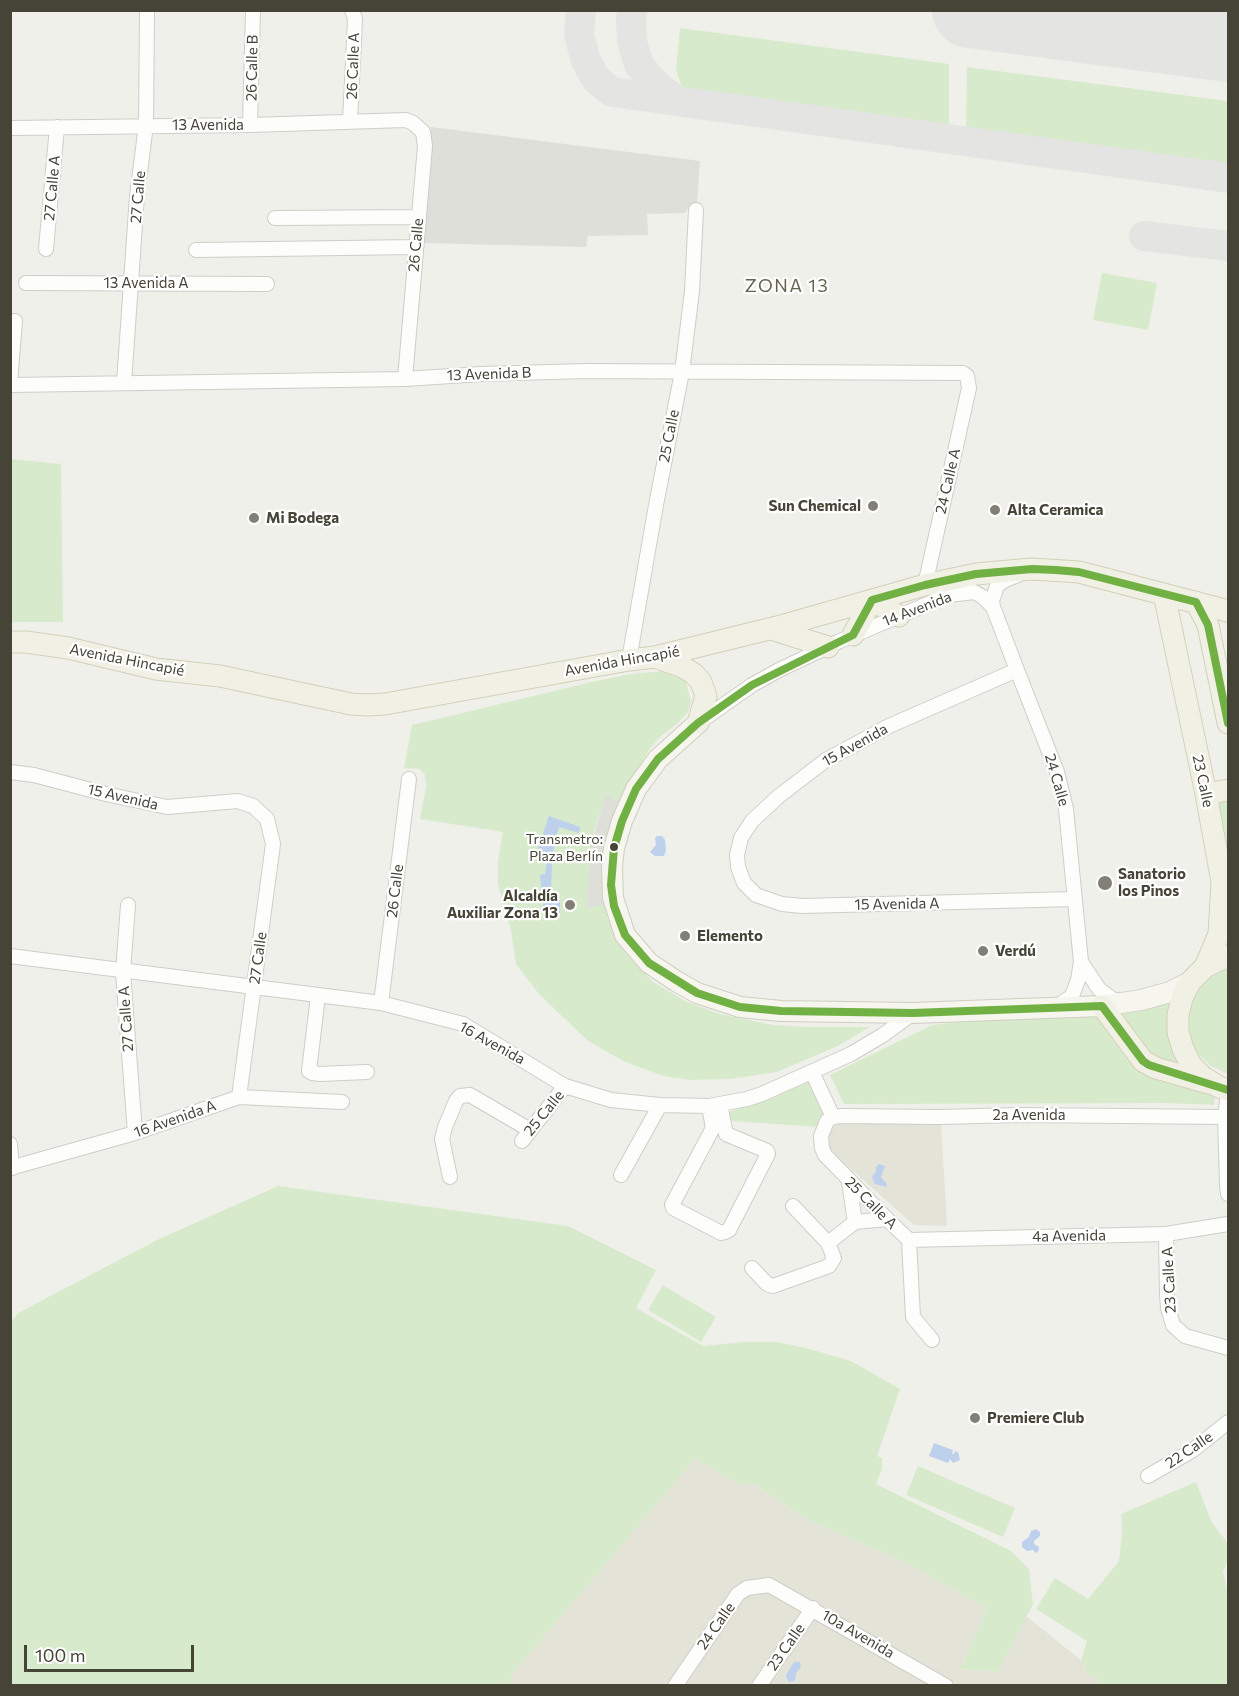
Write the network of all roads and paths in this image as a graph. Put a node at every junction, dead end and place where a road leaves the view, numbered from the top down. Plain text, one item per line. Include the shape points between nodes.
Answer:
1 (147, 10) edge
2 (253, 10) edge
3 (352, 10) edge
4 (406, 120) joint
5 (351, 122) junction
6 (146, 125) junction
7 (250, 125) junction
8 (57, 127) junction
9 (10, 128) edge
10 (696, 210) dead end
11 (418, 217) junction
12 (275, 218) dead end
13 (416, 248) junction
14 (46, 249) dead end
15 (196, 250) dead end
16 (26, 283) dead end
17 (131, 283) junction
18 (267, 284) dead end
19 (15, 321) dead end
20 (682, 372) junction
21 (967, 376) joint
22 (405, 379) junction
23 (124, 383) junction
24 (10, 384) edge
25 (1032, 569) junction
26 (925, 585) junction
27 (1164, 594) junction
28 (872, 600) junction
29 (1196, 602) junction
30 (993, 607) junction
31 (1228, 612) edge
32 (899, 616) junction
33 (771, 629) junction
34 (1210, 633) junction
35 (853, 635) junction
36 (10, 642) edge
37 (828, 647) junction
38 (655, 657) junction
39 (629, 660) junction
40 (1017, 670) junction
41 (698, 723) junction
42 (1228, 723) edge
43 (10, 772) edge
44 (409, 779) dead end
45 (1228, 790) edge
46 (1206, 794) junction
47 (267, 819) joint
48 (738, 867) joint
49 (1075, 899) junction
50 (128, 905) dead end
51 (10, 956) edge
52 (1228, 956) edge
53 (1081, 962) junction
54 (123, 972) junction
55 (1198, 975) junction
56 (253, 988) junction
57 (318, 996) junction
58 (1129, 1001) junction
59 (381, 1003) junction
60 (1102, 1006) junction
61 (1051, 1009) junction
62 (913, 1013) junction
63 (367, 1072) dead end
64 (812, 1072) junction
65 (566, 1086) junction
66 (239, 1097) junction
67 (1226, 1101) edge
68 (342, 1102) dead end
69 (660, 1105) junction
70 (715, 1105) junction
71 (833, 1117) junction
72 (135, 1133) junction
73 (10, 1144) edge
74 (11, 1168) edge
75 (621, 1175) dead end
76 (450, 1177) dead end
77 (849, 1182) junction
78 (1228, 1194) edge
79 (793, 1206) dead end
80 (887, 1219) junction
81 (855, 1222) junction
82 (1228, 1224) edge
83 (1166, 1234) junction
84 (909, 1240) junction
85 (828, 1243) junction
86 (752, 1268) dead end
87 (932, 1340) dead end
88 (1228, 1348) edge
89 (1228, 1422) edge
90 (1148, 1476) dead end
91 (769, 1585) joint
92 (813, 1608) junction
93 (675, 1686) edge
94 (759, 1686) edge
95 (946, 1686) edge

1 - 6 street, 27 Calle
2 - 7 street, 26 Calle B
3 - 5 street, 26 Calle A
4 - 5 street, 13 Avenida
4 - 11 street, 26 Calle via 419,127 424,139
5 - 7 street, 13 Avenida
6 - 7 street, 13 Avenida
6 - 8 street, 13 Avenida
6 - 17 street, 27 Calle
8 - 9 street, 13 Avenida
8 - 14 street, 27 Calle A
10 - 20 street, 25 Calle
11 - 12 street
11 - 13 street, 26 Calle
13 - 15 street
13 - 22 street, 26 Calle
16 - 17 street, 13 Avenida A
17 - 18 street, 13 Avenida A
17 - 23 street, 27 Calle
19 - 24 street
20 - 21 street, 13 Avenida B via 956,372
20 - 22 street, 13 Avenida B via 586,371
20 - 39 street, 25 Calle
21 - 26 street, 24 Calle A via 969,388
22 - 23 street, 13 Avenida B
23 - 24 street, 13 Avenida B
25 - 26 main road, Avenida Hincapié via 976,574
25 - 27 main road, Avenida Hincapié via 1079,572
25 - 30 street via 998,586
26 - 28 main road, Avenida Hincapié
27 - 29 main road, Avenida Hincapié
27 - 46 main road, 23 Calle
28 - 32 main road
28 - 33 main road, Avenida Hincapié
28 - 35 main road
29 - 31 main road, Avenida Hincapié
29 - 34 main road
30 - 32 street, 14 Avenida via 974,592 949,596
30 - 40 street, 24 Calle
31 - 34 main road
32 - 35 street, 14 Avenida
33 - 37 main road
33 - 38 main road, Avenida Hincapié
34 - 42 main road
35 - 37 street, 14 Avenida
36 - 39 main road, Avenida Hincapié via 68,648 156,669 220,676 366,705
37 - 41 street, 14 Avenida via 752,685
38 - 39 main road, Avenida Hincapié
38 - 41 main road via 683,668 701,682 706,696
40 - 48 street, 15 Avenida via 889,726 826,760 752,821 741,838
40 - 49 street, 24 Calle via 1062,790
41 - 62 street, 14 Avenida via 658,759 626,809 614,848 611,885 614,906 626,935 662,973 698,993 740,1007
43 - 47 street, 15 Avenida via 167,807 238,801 252,806
44 - 59 street, 26 Calle
45 - 46 main road
46 - 55 main road, 23 Calle via 1222,882 1219,934
47 - 56 street, 27 Calle via 273,844
48 - 49 street, 15 Avenida A via 744,883 756,895 802,906
49 - 53 street, 24 Calle
50 - 54 street, 27 Calle A
51 - 54 street, 16 Avenida
52 - 55 main road
53 - 58 street, 24 Calle via 1106,995
53 - 61 street, 24 Calle via 1072,996
54 - 56 street, 16 Avenida
54 - 72 street, 27 Calle A
55 - 58 street via 1170,992
55 - 67 main road, 23 Calle via 1182,998 1178,1032 1191,1065
56 - 57 street, 16 Avenida
56 - 66 street, 27 Calle
57 - 59 street, 16 Avenida
57 - 63 street via 309,1071
58 - 60 street
59 - 65 street, 16 Avenida via 463,1024
60 - 61 street
60 - 67 main road via 1143,1061
61 - 62 street
62 - 64 street, 16 Avenida via 884,1035
64 - 70 street, 16 Avenida via 747,1099
64 - 71 street
65 - 69 street, 16 Avenida via 611,1100
65 - 76 street, 25 Calle via 526,1135 470,1095 460,1096 442,1139
66 - 68 street, 16 Avenida A
66 - 72 street, 16 Avenida A
67 - 71 street, 2a Avenida via 1030,1115
67 - 78 street
69 - 70 street, 16 Avenida
69 - 75 street
70 - 70 street via 713,1128 672,1205 721,1233 729,1230 768,1154 767,1150 726,1134
71 - 77 street, 25 Calle A via 822,1131 822,1148
72 - 74 street, 16 Avenida A
73 - 74 street
77 - 80 street, 25 Calle A
77 - 81 street
79 - 85 street
80 - 81 street
80 - 84 street, 25 Calle A
81 - 85 street
82 - 83 street, 4a Avenida
83 - 84 street, 4a Avenida
83 - 88 street, 23 Calle A via 1168,1308 1173,1325 1185,1336
84 - 87 street, 25 Calle A via 913,1317
85 - 86 street via 834,1254 832,1264 776,1285 767,1284
89 - 90 street, 22 Calle via 1193,1450
91 - 92 street, 10a Avenida
91 - 93 street, 24 Calle via 747,1588 738,1594
92 - 94 street, 23 Calle
92 - 95 street, 10a Avenida

